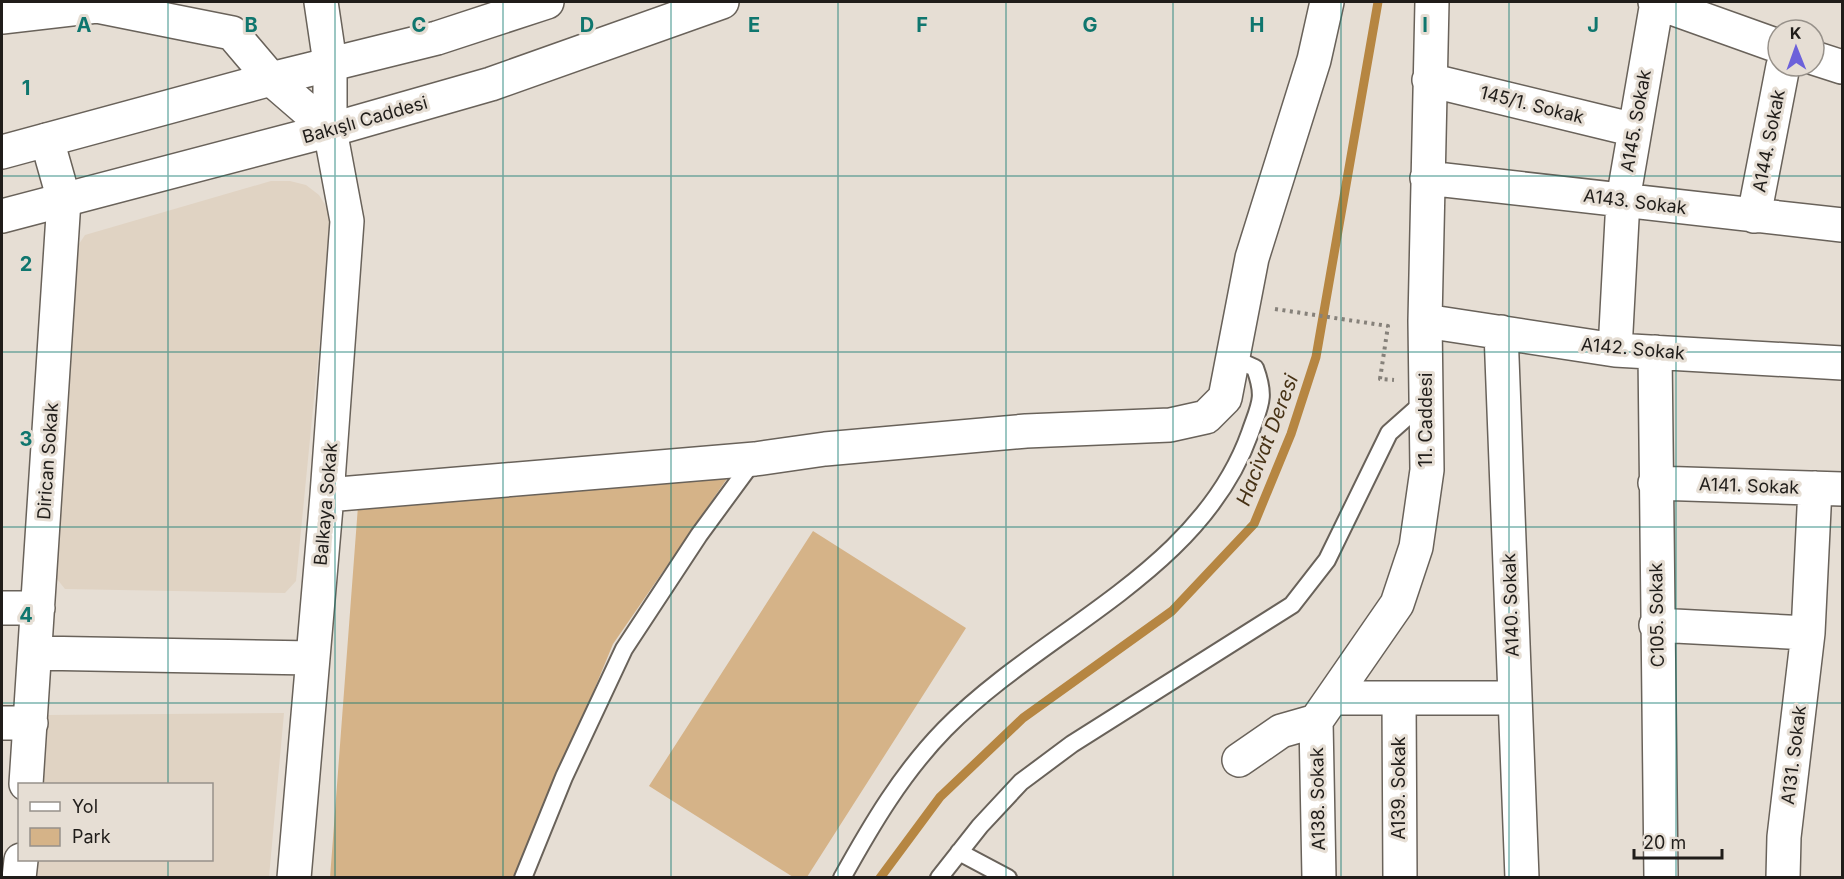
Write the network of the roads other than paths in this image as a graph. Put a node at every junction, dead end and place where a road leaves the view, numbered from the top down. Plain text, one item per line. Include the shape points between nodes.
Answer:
1 (321, 2) edge
2 (547, 2) edge
3 (722, 2) edge
4 (1327, 2) edge
5 (1432, 2) edge
6 (1656, 2) edge
7 (2, 17) edge
8 (1766, 42) edge
9 (1826, 62) edge
10 (330, 63) junction
11 (1842, 67) edge
12 (1781, 78) edge
13 (271, 79) junction
14 (1429, 80) junction
15 (330, 130) junction
16 (1635, 130) junction
17 (47, 140) junction
18 (2, 152) edge
19 (1427, 178) junction
20 (64, 200) junction
21 (1623, 200) junction
22 (2, 216) edge
23 (1754, 216) junction
24 (1842, 225) edge
25 (1425, 321) junction
26 (1501, 332) junction
27 (1615, 350) junction
28 (1655, 352) junction
29 (1233, 358) junction
30 (1842, 363) edge
31 (1426, 400) junction
32 (755, 459) junction
33 (1655, 483) junction
34 (1829, 488) edge
35 (327, 495) junction
36 (2, 608) edge
37 (38, 608) junction
38 (1656, 625) junction
39 (1808, 633) junction
40 (35, 653) junction
41 (313, 657) junction
42 (1514, 698) junction
43 (1398, 699) junction
44 (1325, 710) junction
45 (16, 723) edge
46 (1239, 760) dead end
47 (26, 783) edge
48 (959, 852) junction
49 (21, 861) edge
50 (19, 878) edge
51 (294, 878) edge
52 (523, 878) edge
53 (843, 878) edge
54 (939, 878) edge
55 (1008, 878) edge
56 (1320, 878) edge
57 (1400, 878) edge
58 (1522, 878) edge
59 (1661, 878) edge
60 (1783, 878) edge

1 - 10 street, Balkaya Sokak
2 - 10 street via 437,38
3 - 15 street, Bakışlı Caddesi via 491,84
4 - 29 street via 1314,60 1252,258
5 - 14 street, 11. Caddesi
6 - 8 street
6 - 16 street, A145. Sokak
7 - 13 street via 97,6 232,33
9 - 11 street
10 - 13 street
10 - 15 street, Balkaya Sokak
12 - 23 street, A144. Sokak
13 - 15 street
13 - 17 street
14 - 16 street, 145/1. Sokak
14 - 19 street, 11. Caddesi
15 - 20 street, Bakışlı Caddesi
15 - 35 street, Balkaya Sokak via 347,221
16 - 21 street, A145. Sokak
17 - 18 street
17 - 20 street, Dirican Sokak
19 - 21 street, A143. Sokak
19 - 25 street, 11. Caddesi
20 - 22 street, Bakışlı Caddesi
20 - 37 street, Dirican Sokak
21 - 23 street, A143. Sokak
21 - 27 street, A145. Sokak
23 - 24 street, A143. Sokak
25 - 26 street, A142. Sokak
25 - 31 street, 11. Caddesi
26 - 27 street, A142. Sokak
26 - 42 street, A140. Sokak
27 - 28 street, A142. Sokak
28 - 30 street, A142. Sokak
28 - 33 street, C105. Sokak
29 - 32 street via 1225,398 1206,417 1170,425 1026,431
29 - 53 lane via 1255,368 1263,389 1239,462 1210,507 1163,557 1004,678 946,728 898,782
31 - 44 street, 11. Caddesi via 1427,470 1416,547 1397,604
31 - 48 lane via 1389,433 1327,560 1292,605 1072,744 1021,782
32 - 35 street
32 - 52 lane via 624,649 564,777
33 - 34 street, A141. Sokak
33 - 38 street, C105. Sokak
34 - 39 street, A131. Sokak
35 - 41 street, Balkaya Sokak
36 - 37 street
37 - 40 street, Dirican Sokak
38 - 39 street
38 - 59 street, C105. Sokak
39 - 60 street, A131. Sokak via 1784,837
40 - 41 street
40 - 45 street, Dirican Sokak
41 - 51 street, Balkaya Sokak
42 - 43 street
42 - 58 street, A140. Sokak
43 - 44 street
43 - 57 street, A139. Sokak
44 - 46 street via 1281,730
44 - 56 street, A138. Sokak
45 - 47 street, Dirican Sokak
48 - 54 lane
48 - 55 lane
49 - 50 street

